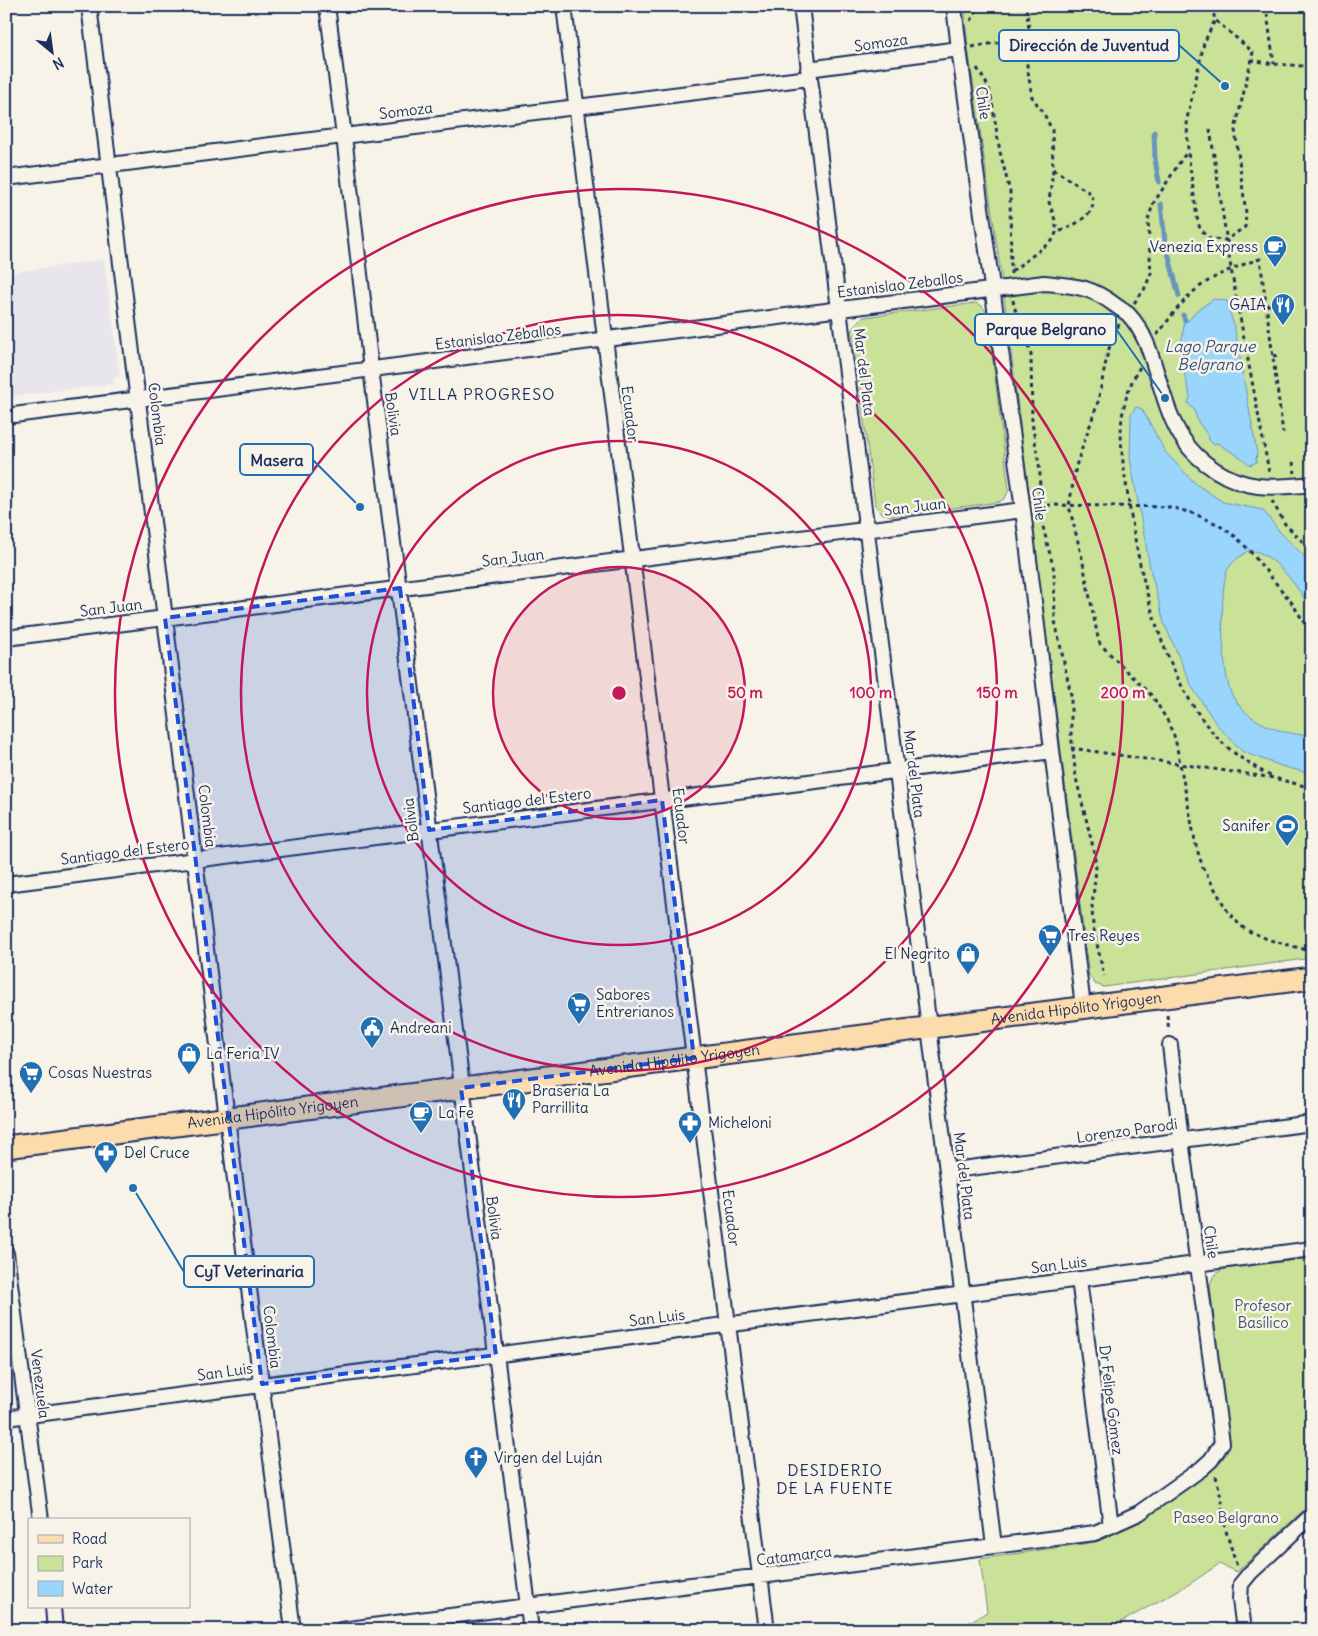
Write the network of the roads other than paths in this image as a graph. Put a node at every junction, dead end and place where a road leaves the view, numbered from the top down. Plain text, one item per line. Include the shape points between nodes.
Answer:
1 (89, 6) edge
2 (327, 6) edge
3 (564, 6) edge
4 (800, 6) edge
5 (954, 6) edge
6 (959, 49) junction
7 (809, 74) junction
8 (577, 106) junction
9 (344, 136) junction
10 (110, 164) junction
11 (6, 178) edge
12 (993, 290) junction
13 (839, 309) junction
14 (605, 340) junction
15 (371, 369) junction
16 (138, 399) junction
17 (6, 416) edge
18 (1312, 484) edge
19 (1023, 510) junction
20 (868, 530) junction
21 (632, 559) junction
22 (400, 588) junction
23 (165, 618) junction
24 (6, 638) edge
25 (1052, 751) junction
26 (897, 771) junction
27 (662, 800) junction
28 (429, 830) junction
29 (196, 860) junction
30 (6, 884) edge
31 (1312, 978) edge
32 (1083, 1008) junction
33 (929, 1027) junction
34 (1170, 1045) dead end
35 (694, 1058) junction
36 (461, 1088) junction
37 (227, 1118) junction
38 (1312, 1123) edge
39 (1181, 1140) junction
40 (6, 1147) edge
41 (947, 1171) junction
42 (1312, 1249) edge
43 (6, 1253) edge
44 (1198, 1264) junction
45 (1079, 1279) junction
46 (963, 1294) junction
47 (728, 1325) junction
48 (496, 1355) junction
49 (262, 1384) junction
50 (28, 1415) junction
51 (6, 1418) edge
52 (1222, 1443) joint
53 (1312, 1515) edge
54 (41, 1518) edge
55 (1111, 1526) junction
56 (994, 1546) junction
57 (760, 1576) junction
58 (528, 1607) junction
59 (52, 1608) edge
60 (56, 1630) edge
61 (293, 1630) edge
62 (341, 1630) edge
63 (530, 1630) edge
64 (767, 1630) edge
65 (1244, 1630) edge

1 - 10 street, Colombia
2 - 9 street, Bolivia
3 - 8 street, Ecuador
4 - 7 street, Mar del Plata
5 - 6 street, Chile
6 - 7 street, Somoza
6 - 12 street, Chile
7 - 8 street, Somoza
7 - 13 street, Mar del Plata
8 - 9 street, Somoza
8 - 14 street, Ecuador
9 - 10 street, Somoza
9 - 15 street, Bolivia
10 - 11 street, Somoza
10 - 16 street, Colombia
12 - 13 street, Estanislao Zeballos
12 - 18 street, Estanislao Zeballos via 1044,283 1092,290 1127,314 1141,332 1149,347 1167,407 1183,440 1207,466 1235,481 1256,486
12 - 19 street, Chile
13 - 14 street, Estanislao Zeballos
13 - 20 street, Mar del Plata
14 - 15 street, Estanislao Zeballos
14 - 21 street, Ecuador
15 - 16 street, Estanislao Zeballos
15 - 22 street, Bolivia
16 - 17 street, Estanislao Zeballos
16 - 23 street, Colombia
19 - 20 street, San Juan
19 - 25 street, Chile
20 - 21 street, San Juan
20 - 26 street, Mar del Plata
21 - 22 street, San Juan
21 - 27 street, Ecuador
22 - 23 street, San Juan
22 - 28 street, Bolivia
23 - 24 street, San Juan
23 - 29 street, Colombia
25 - 26 street, Santiago del Estero
25 - 32 street, Chile
26 - 27 street, Santiago del Estero
26 - 33 street, Mar del Plata
27 - 28 street, Santiago del Estero
27 - 35 street, Ecuador
28 - 29 street, Santiago del Estero
28 - 36 street, Bolivia
29 - 30 street, Santiago del Estero
29 - 37 street, Colombia
31 - 32 main road, Avenida Hipólito Yrigoyen
32 - 33 main road, Avenida Hipólito Yrigoyen
33 - 35 main road, Avenida Hipólito Yrigoyen
33 - 41 street, Mar del Plata
34 - 39 street, Chile
35 - 36 main road, Avenida Hipólito Yrigoyen
35 - 47 street, Ecuador
36 - 37 main road, Avenida Hipólito Yrigoyen
36 - 48 street, Bolivia
37 - 40 main road, Avenida Hipólito Yrigoyen
37 - 49 street, Colombia
38 - 39 street, Lorenzo Parodi
39 - 41 street, Lorenzo Parodi
39 - 44 street, Chile
41 - 46 street, Mar del Plata
42 - 44 street, San Luis
43 - 50 street, Venezuela
44 - 45 street, San Luis
44 - 52 street, Chile
45 - 46 street, San Luis
45 - 55 street, Dr Felipe Gómez
46 - 47 street, San Luis
46 - 56 street, Mar del Plata
47 - 48 street, San Luis
47 - 57 street, Ecuador
48 - 49 street, San Luis
48 - 58 street, Bolivia
49 - 50 street, San Luis
49 - 61 street, Colombia
50 - 51 street, San Luis
50 - 54 street, Venezuela
52 - 55 street, Catamarca via 1201,1469 1138,1513
53 - 65 street via 1241,1584
55 - 56 street, Catamarca via 1095,1533
56 - 57 street, Catamarca
57 - 58 street, Catamarca
57 - 64 street, Ecuador
58 - 62 street, Catamarca
58 - 63 street, Bolivia
59 - 60 street

